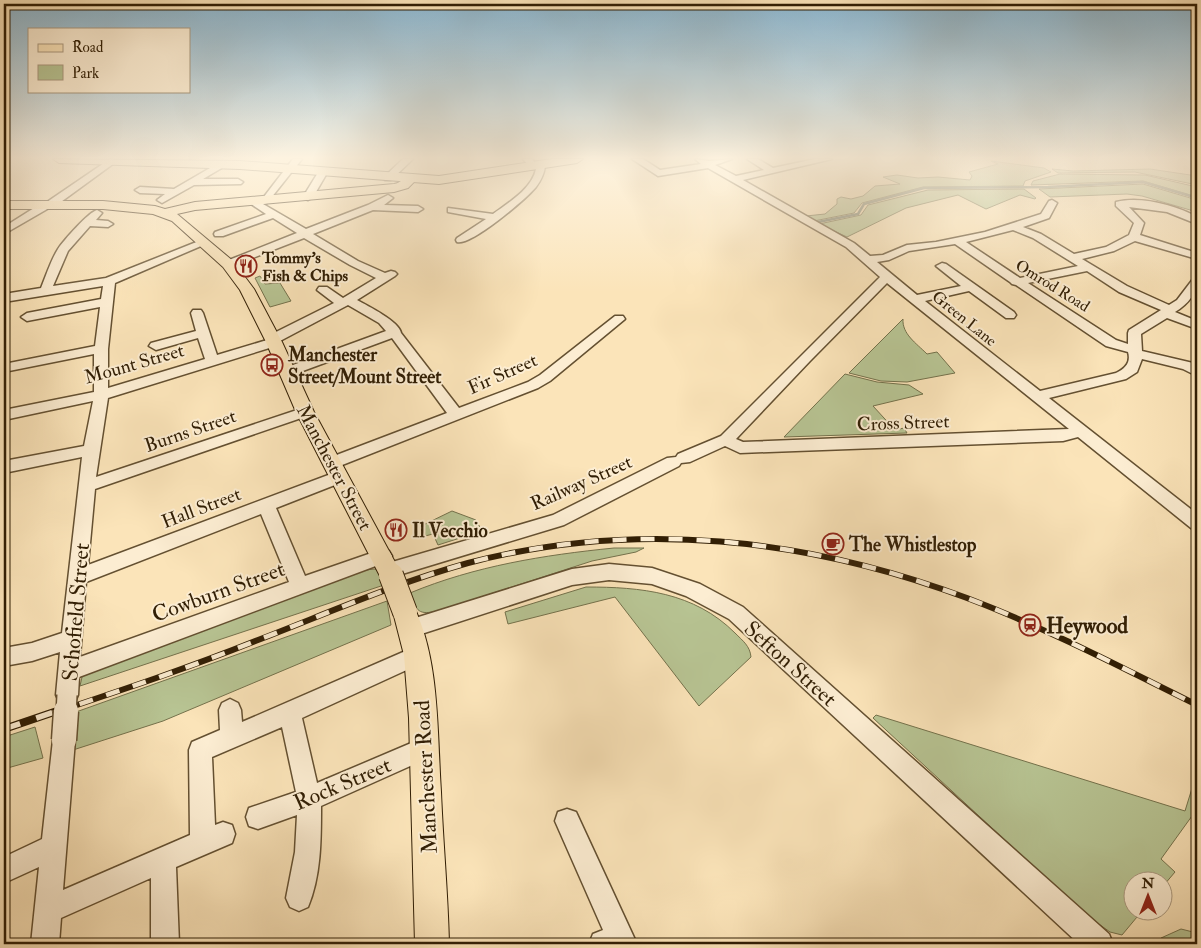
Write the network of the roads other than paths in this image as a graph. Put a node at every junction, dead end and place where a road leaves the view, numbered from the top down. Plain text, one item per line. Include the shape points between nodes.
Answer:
1 (51, 203) edge
2 (238, 203) edge
3 (259, 203) edge
4 (380, 203) edge
5 (514, 203) edge
6 (775, 203) edge
7 (1051, 203) edge
8 (1119, 204) joint
9 (4, 205) edge
10 (48, 205) junction
11 (372, 208) junction
12 (418, 209) dead end
13 (452, 210) dead end
14 (97, 213) dead end
15 (165, 213) junction
16 (273, 215) junction
17 (496, 218) junction
18 (1197, 221) edge
19 (87, 223) junction
20 (108, 224) dead end
21 (1014, 227) junction
22 (4, 231) edge
23 (219, 234) dead end
24 (307, 234) junction
25 (1134, 236) junction
26 (461, 240) dead end
27 (957, 241) junction
28 (203, 244) junction
29 (1197, 256) edge
30 (1072, 258) junction
31 (867, 260) junction
32 (228, 264) junction
33 (942, 266) dead end
34 (1087, 268) junction
35 (887, 277) junction
36 (109, 281) junction
37 (1197, 281) edge
38 (1016, 282) junction
39 (971, 287) junction
40 (323, 290) dead end
41 (45, 292) junction
42 (4, 298) edge
43 (916, 299) junction
44 (345, 301) junction
45 (106, 302) junction
46 (1168, 312) junction
47 (197, 313) dead end
48 (1010, 315) dead end
49 (26, 317) dead end
50 (618, 319) dead end
51 (1197, 324) edge
52 (396, 332) junction
53 (203, 333) junction
54 (274, 340) junction
55 (156, 346) dead end
56 (102, 349) junction
57 (1134, 352) junction
58 (212, 361) junction
59 (4, 368) edge
60 (287, 372) junction
61 (1197, 372) edge
62 (101, 395) junction
63 (1038, 396) junction
64 (305, 412) junction
65 (4, 415) edge
66 (456, 415) junction
67 (1082, 431) junction
68 (726, 440) junction
69 (91, 450) junction
70 (4, 467) edge
71 (335, 470) junction
72 (87, 486) junction
73 (266, 505) junction
74 (1197, 523) edge
75 (388, 567) junction
76 (78, 577) junction
77 (300, 587) junction
78 (410, 632) junction
79 (71, 639) junction
80 (4, 657) edge
81 (68, 671) junction
82 (230, 710) dead end
83 (290, 713) junction
84 (232, 737) junction
85 (425, 750) junction
86 (309, 799) junction
87 (258, 817) dead end
88 (567, 821) dead end
89 (54, 847) junction
90 (163, 860) junction
91 (4, 870) edge
92 (299, 898) dead end
93 (48, 910) junction
94 (616, 943) edge
95 (45, 944) edge
96 (165, 944) edge
97 (432, 944) edge
98 (1099, 944) edge

1 - 10 street
2 - 15 main road via 195,206
3 - 16 street
4 - 11 street
5 - 17 street
6 - 31 street, Green Lane via 850,245
7 - 21 street via 1045,216
8 - 18 street via 1164,208
8 - 25 street via 1139,223
9 - 10 main road
10 - 15 main road via 125,206
10 - 22 street
11 - 12 street
11 - 24 street
13 - 17 street
14 - 19 street
15 - 28 main road, Manchester Street via 176,218
16 - 23 street
16 - 24 street
17 - 26 street
19 - 20 street
19 - 41 street via 63,250
21 - 27 street
21 - 30 street via 1037,236
24 - 32 street
24 - 44 street, Mount Street via 354,263 389,275
25 - 29 street
25 - 30 street via 1110,249
27 - 31 street via 907,248 885,258
27 - 38 street, Omrod Road
28 - 32 main road, Manchester Street
28 - 36 street
30 - 34 street
31 - 35 street, Green Lane
32 - 54 main road, Manchester Street via 247,289
33 - 39 street
34 - 38 street
34 - 46 street
35 - 43 street, Green Lane
35 - 68 street, Railway Street
36 - 41 street
36 - 45 street, Schofield Street
37 - 46 street via 1181,303
38 - 57 street, Omrod Road via 1111,343
39 - 43 street
39 - 48 street
40 - 44 street
41 - 42 street
43 - 63 street, Green Lane
44 - 52 street via 383,320
44 - 54 street, Mount Street
45 - 49 street
45 - 56 street, Schofield Street
46 - 51 street
46 - 57 street via 1134,333
47 - 53 street
50 - 66 street, Fir Street via 546,378
52 - 60 street
52 - 66 street
53 - 55 street
53 - 58 street
54 - 58 street, Mount Street
54 - 60 main road, Manchester Street
56 - 59 street
56 - 62 street, Schofield Street
57 - 61 street, Omrod Road via 1188,366
57 - 63 street via 1135,367 1131,372
58 - 62 street, Mount Street
60 - 64 main road, Manchester Street
62 - 65 street, Mount Street
62 - 69 street, Schofield Street
63 - 67 street, Green Lane
64 - 71 main road, Manchester Street
64 - 72 street, Burns Street
66 - 71 street, Fir Street
67 - 68 street, Cross Street via 1063,436 740,448
67 - 74 street, Green Lane
68 - 75 street, Railway Street via 558,520
69 - 70 street
69 - 72 street, Schofield Street
71 - 73 street, Hall Street
71 - 75 main road, Manchester Street
72 - 76 street, Schofield Street
73 - 76 street, Hall Street
73 - 77 street
75 - 77 street, Cowburn Street
75 - 78 main road, Manchester Street, bridge
76 - 79 street, Schofield Street
77 - 81 street, Cowburn Street
78 - 83 street, Sefton Street
78 - 85 main road, Manchester Road
78 - 98 street, Sefton Street via 572,577 609,572 652,576 693,590 736,613
79 - 80 street
79 - 81 street, Schofield Street
81 - 89 street, Schofield Street, bridge
82 - 84 street
83 - 84 street, Sefton Street
83 - 86 street
84 - 90 street, Sefton Street via 200,750 213,838
85 - 86 street, Rock Street
85 - 97 main road, Manchester Road
86 - 87 street, Rock Street
86 - 92 street via 308,852
88 - 94 street
89 - 91 street
89 - 93 street, Schofield Street
90 - 93 street
90 - 96 street
93 - 95 street, Schofield Street

